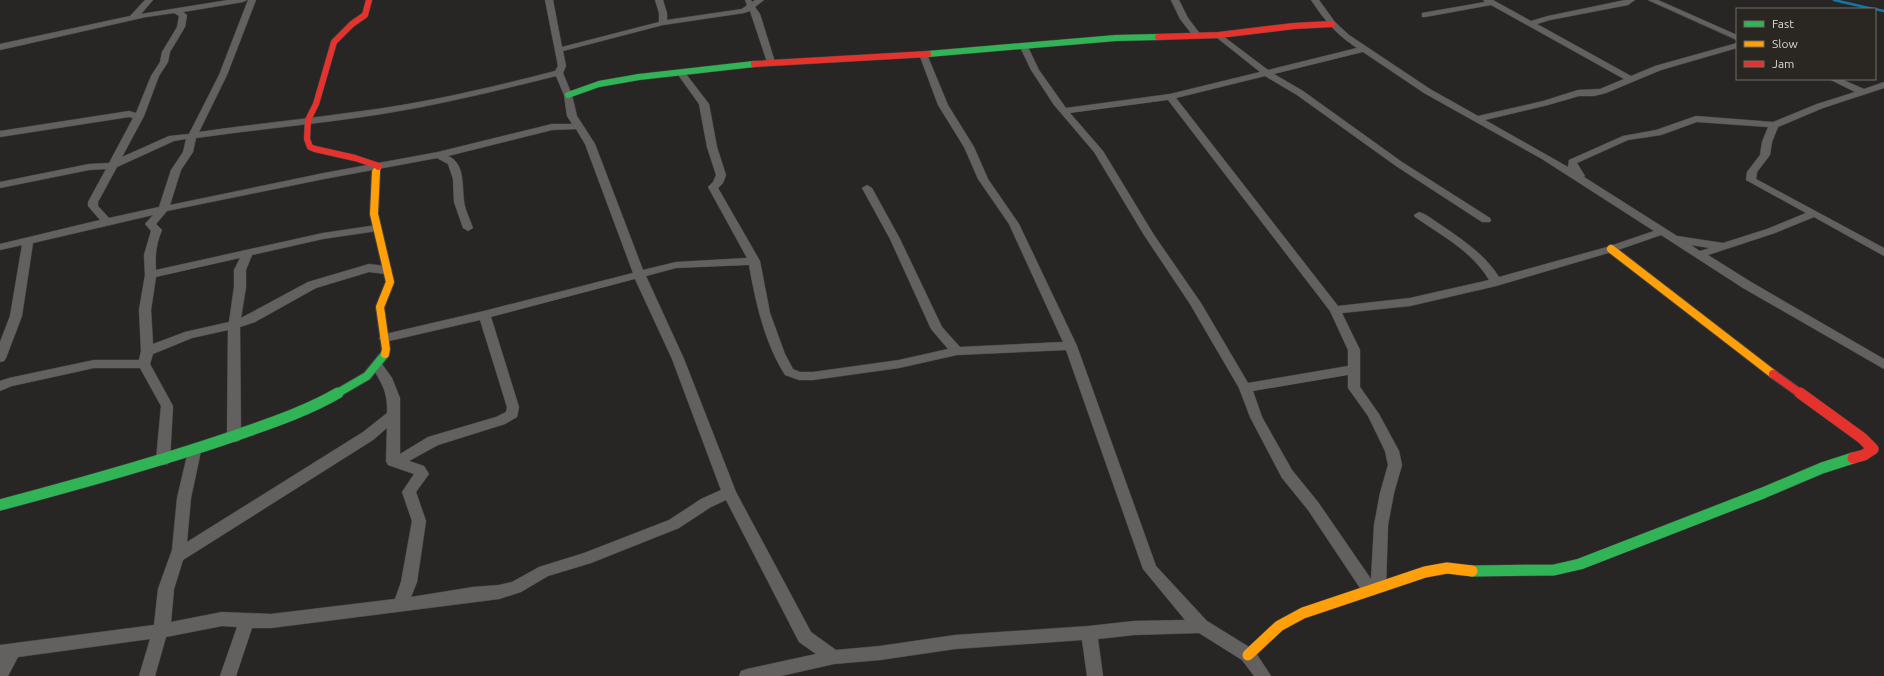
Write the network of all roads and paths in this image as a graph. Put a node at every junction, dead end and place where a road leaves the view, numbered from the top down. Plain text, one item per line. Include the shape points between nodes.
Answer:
1 (148, 0) edge
2 (243, 0) edge
3 (252, 0) edge
4 (369, 0) edge
5 (549, 0) edge
6 (659, 0) edge
7 (760, 0) edge
8 (1175, 0) edge
9 (1315, 0) edge
10 (1631, 0) edge
11 (1652, 0) edge
12 (1490, 1) edge
13 (749, 3) edge
14 (176, 11) junction
15 (1425, 15) dead end
16 (133, 18) junction
17 (663, 23) junction
18 (1332, 24) junction
19 (1531, 24) junction
20 (1197, 35) junction
21 (1219, 35) junction
22 (1736, 38) edge
23 (1736, 45) edge
24 (0, 47) edge
25 (1024, 47) junction
26 (1364, 49) junction
27 (559, 50) junction
28 (923, 54) junction
29 (771, 62) junction
30 (680, 72) junction
31 (559, 73) junction
32 (1266, 73) junction
33 (1630, 79) junction
34 (1835, 80) edge
35 (1884, 85) edge
36 (1864, 92) junction
37 (568, 95) junction
38 (1170, 97) junction
39 (1064, 111) junction
40 (139, 116) junction
41 (572, 116) junction
42 (1476, 119) junction
43 (308, 120) junction
44 (1774, 125) junction
45 (579, 126) junction
46 (552, 127) junction
47 (0, 134) edge
48 (192, 136) junction
49 (438, 155) junction
50 (111, 166) junction
51 (379, 166) junction
52 (1582, 181) junction
53 (0, 185) edge
54 (867, 188) dead end
55 (163, 209) junction
56 (1814, 213) junction
57 (1418, 215) dead end
58 (1486, 220) dead end
59 (107, 222) junction
60 (377, 228) junction
61 (468, 228) dead end
62 (1666, 235) junction
63 (28, 241) junction
64 (0, 247) edge
65 (1723, 247) junction
66 (1611, 249) junction
67 (248, 253) junction
68 (1884, 253) edge
69 (1698, 255) junction
70 (754, 261) junction
71 (386, 270) junction
72 (640, 274) junction
73 (151, 275) junction
74 (1496, 282) junction
75 (1335, 310) junction
76 (484, 315) junction
77 (234, 325) junction
78 (385, 338) junction
79 (1071, 346) junction
80 (957, 351) junction
81 (0, 358) edge
82 (146, 358) junction
83 (1884, 365) edge
84 (378, 367) junction
85 (1353, 370) junction
86 (0, 386) edge
87 (1245, 388) junction
88 (394, 415) junction
89 (234, 437) junction
90 (194, 451) junction
91 (163, 460) junction
92 (398, 462) junction
93 (729, 492) junction
94 (0, 506) edge
95 (177, 556) junction
96 (1374, 588) junction
97 (400, 605) junction
98 (247, 621) junction
99 (1201, 626) junction
100 (160, 631) junction
101 (1089, 633) junction
102 (6, 651) edge
103 (1248, 655) junction
104 (834, 657) junction
105 (0, 674) edge
106 (147, 676) edge
107 (228, 676) edge
108 (747, 676) edge
109 (1095, 676) edge
110 (1263, 676) edge

1 - 16 street
2 - 14 street
3 - 48 street via 223,75
4 - 43 street via 365,15 334,42 316,104
5 - 27 street
6 - 17 street
7 - 13 street
8 - 20 street via 1184,19
9 - 18 street
10 - 19 street
11 - 22 street
12 - 15 street
12 - 19 street
13 - 17 street via 737,12
13 - 29 street via 756,14
14 - 16 street
14 - 40 street via 183,15 181,27 166,52 164,62 155,76
16 - 24 street
17 - 27 street
18 - 21 street
18 - 26 street
19 - 33 street
20 - 21 street
20 - 25 street via 1116,38
21 - 32 street
23 - 33 street
25 - 28 street
25 - 39 street via 1035,70
26 - 32 street
26 - 42 street via 1426,91
27 - 31 street via 562,66
28 - 29 street
28 - 79 street via 943,105 969,147 983,179 1014,224
29 - 30 street
30 - 37 street via 599,84
30 - 70 street via 704,104 721,175 713,187
31 - 37 street
31 - 43 street via 490,90 363,114
32 - 38 street
32 - 58 street via 1300,93 1399,164
33 - 42 street via 1594,93 1578,93
34 - 36 street
35 - 36 street
36 - 44 street via 1820,106
37 - 41 street
38 - 39 street
38 - 75 street
39 - 87 street via 1098,151 1149,235 1195,303
40 - 47 street via 129,114
40 - 50 street
41 - 45 street
41 - 46 street via 559,120
42 - 52 street via 1545,157
43 - 48 street
43 - 51 street via 307,139 315,151 369,161
44 - 52 street via 1696,119 1658,133 1626,138 1572,162
44 - 56 street via 1765,155 1752,172 1751,180
45 - 46 street
45 - 72 street via 590,144
46 - 49 street
48 - 50 street via 172,138
48 - 55 street via 188,152 176,170
49 - 51 street
49 - 61 street via 453,164 458,179 459,202
50 - 53 street via 89,167
50 - 59 street via 93,202 93,206
51 - 55 street
51 - 60 street via 374,190
52 - 62 street
54 - 80 street via 895,239 937,329
55 - 59 street
55 - 73 street via 150,224 157,230 149,255
56 - 65 street via 1795,223
56 - 68 street
57 - 74 street via 1480,259 1491,271
59 - 63 street
60 - 67 street via 323,236
60 - 71 street
62 - 65 street
62 - 66 street
62 - 69 street
63 - 64 street
63 - 81 street via 16,316
65 - 69 street
66 - 74 street
66 - 96 street via 1874,449 1580,564 1554,570 1474,571 1447,568
67 - 73 street
67 - 77 street via 240,270
69 - 83 street
70 - 72 street via 676,265
70 - 80 street via 764,313 779,354 789,372 799,376 813,376 899,364
71 - 77 street via 369,268 312,285
71 - 78 street via 390,282 380,307
72 - 76 street
72 - 93 street via 648,297 678,359
73 - 82 street via 145,310
74 - 75 street via 1410,302
75 - 85 street via 1354,350
76 - 78 street
76 - 92 street via 513,407 512,414 500,421 432,441
77 - 82 street via 189,335
77 - 89 street
78 - 84 street via 384,358
79 - 80 street
79 - 99 street via 1150,569
82 - 86 street via 94,364
82 - 91 street via 167,406
84 - 88 street via 386,378 394,398
84 - 89 street via 346,390
85 - 87 street
85 - 96 street via 1354,388 1373,414 1392,451 1394,465 1381,525
87 - 96 street via 1256,417 1287,474
88 - 92 street via 393,461
88 - 95 street via 368,436
89 - 90 street
90 - 91 street
90 - 95 street via 184,498
91 - 94 street
92 - 97 street via 422,474 408,496 418,513 419,521 409,582
93 - 97 street via 706,503 674,524 586,559 544,571 516,587 499,592 460,595
93 - 104 street via 805,637
95 - 100 street via 166,589 164,618
96 - 103 street via 1303,613 1279,626
97 - 98 street via 271,621
98 - 100 street via 222,619
98 - 107 street
99 - 101 street via 1134,628
99 - 103 street
100 - 102 street
100 - 106 street
101 - 104 street via 955,642
101 - 109 street
102 - 105 street
103 - 110 street
104 - 108 street

